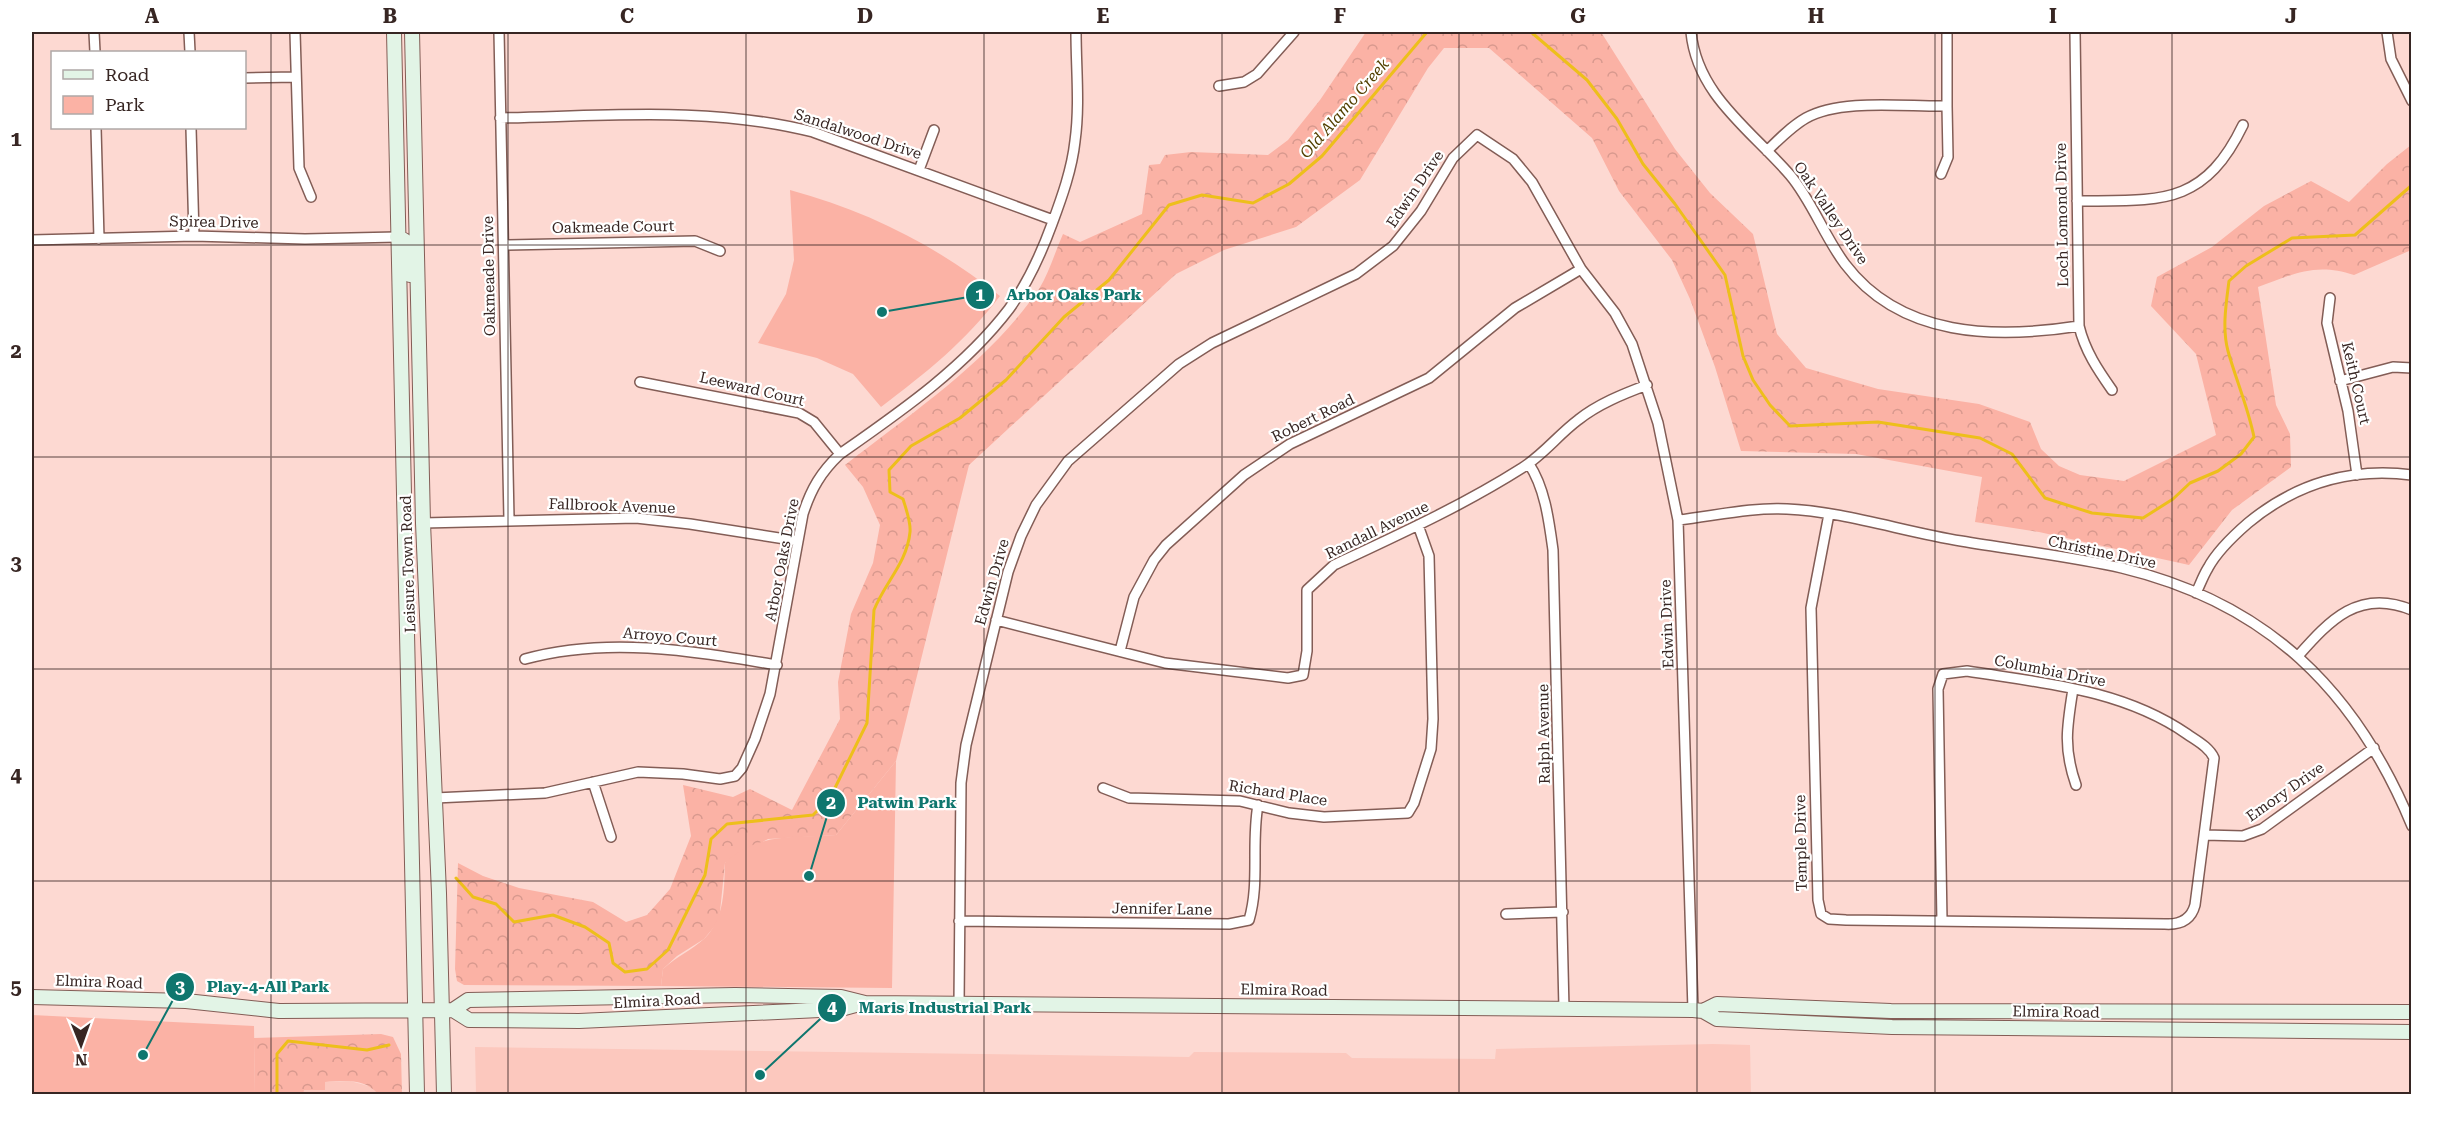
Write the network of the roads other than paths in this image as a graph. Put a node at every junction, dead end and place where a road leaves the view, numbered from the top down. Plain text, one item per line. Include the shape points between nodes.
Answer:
1 (94, 32) edge
2 (189, 32) edge
3 (295, 32) edge
4 (394, 32) edge
5 (412, 32) edge
6 (499, 32) edge
7 (1076, 32) edge
8 (1294, 32) edge
9 (1691, 32) edge
10 (1947, 32) edge
11 (2075, 32) edge
12 (2387, 32) edge
13 (95, 51) edge
14 (190, 51) edge
15 (295, 77) junction
16 (246, 78) edge
17 (1219, 86) dead end
18 (2412, 101) edge
19 (1947, 106) junction
20 (501, 118) junction
21 (2243, 125) dead end
22 (96, 129) edge
23 (192, 129) edge
24 (934, 130) dead end
25 (1767, 151) junction
26 (919, 170) junction
27 (1941, 174) dead end
28 (311, 197) dead end
29 (2077, 201) junction
30 (1053, 220) junction
31 (194, 236) junction
32 (397, 237) junction
33 (99, 239) junction
34 (32, 240) edge
35 (504, 245) junction
36 (720, 251) dead end
37 (1581, 269) junction
38 (2330, 298) dead end
39 (2079, 326) junction
40 (2412, 368) edge
41 (420, 373) junction
42 (2340, 381) junction
43 (640, 382) dead end
44 (1647, 385) junction
45 (2112, 390) dead end
46 (840, 454) junction
47 (1529, 464) junction
48 (404, 474) junction
49 (2357, 475) junction
50 (2412, 475) edge
51 (1829, 514) junction
52 (509, 519) junction
53 (1678, 520) junction
54 (423, 523) junction
55 (1418, 525) junction
56 (798, 541) junction
57 (2196, 593) junction
58 (2412, 610) edge
59 (996, 620) junction
60 (1120, 651) junction
61 (2298, 656) junction
62 (525, 659) dead end
63 (777, 666) junction
64 (2073, 689) junction
65 (2374, 747) junction
66 (593, 782) junction
67 (2076, 785) dead end
68 (1103, 788) dead end
69 (435, 798) junction
70 (1258, 805) junction
71 (2412, 826) edge
72 (2205, 835) junction
73 (611, 837) dead end
74 (1563, 912) junction
75 (1506, 914) dead end
76 (959, 921) junction
77 (1942, 921) junction
78 (2185, 921) joint
79 (32, 997) edge
80 (865, 1003) junction
81 (959, 1004) junction
82 (1564, 1009) junction
83 (414, 1010) junction
84 (447, 1010) junction
85 (1698, 1011) junction
86 (2412, 1012) edge
87 (2412, 1023) edge
88 (2314, 1032) junction
89 (2412, 1032) edge
90 (417, 1095) edge
91 (444, 1095) edge

1 - 13 street
2 - 14 street
3 - 15 street
4 - 32 main road, Leisure Town Road
5 - 41 main road, Leisure Town Road
6 - 20 street, Oakmeade Drive
7 - 30 street, Arbor Oaks Drive via 1075,142
8 - 17 street via 1257,74 1244,82
9 - 25 street, Oak Valley Drive via 1701,71 1715,97
10 - 19 street
11 - 29 street, Loch Lomond Drive
12 - 18 street via 2391,59
15 - 16 street
15 - 28 street via 299,168
19 - 25 street via 1845,107 1825,111 1806,118
19 - 27 street via 1948,157
20 - 26 street, Sandalwood Drive via 704,114 742,117 813,132
20 - 35 street, Oakmeade Drive
21 - 29 street via 2218,166 2202,182 2180,194 2160,199
22 - 33 street
23 - 31 street
24 - 26 street
25 - 39 street, Oak Valley Drive via 1792,176 1854,274 1869,290 1903,313 1928,324 1981,332 2038,332
26 - 30 street, Sandalwood Drive
29 - 39 street, Loch Lomond Drive
30 - 46 street, Arbor Oaks Drive via 1038,262 1010,308 982,341 957,365
31 - 32 street, Spirea Drive
31 - 33 street, Spirea Drive
32 - 41 main road via 404,240 407,250
32 - 48 main road, Leisure Town Road
33 - 34 street, Spirea Drive
35 - 36 street, Oakmeade Court via 695,241
35 - 52 street, Oakmeade Drive
37 - 44 street, Edwin Drive via 1615,313
37 - 59 street, Edwin Drive via 1532,182 1512,159 1477,135 1453,159 1421,211 1393,246 1356,274 1212,343 1179,364 1068,461 1036,505 1021,536
37 - 60 street, Robert Road via 1515,308 1430,378 1290,444 1244,475 1154,560 1134,597
38 - 42 street, Keith Court via 2327,323
39 - 45 street, Loch Lomond Drive via 2087,350
40 - 42 street via 2392,367
41 - 54 main road, Leisure Town Road
42 - 49 street, Keith Court
43 - 46 street, Leeward Court via 799,413 814,422
44 - 47 street, Randall Avenue via 1579,419
44 - 53 street, Edwin Drive
46 - 56 street, Arbor Oaks Drive via 823,469 810,491
47 - 55 street, Randall Avenue via 1457,507
47 - 74 street, Ralph Avenue via 1537,475 1553,550
48 - 54 main road via 416,515
48 - 83 main road, Leisure Town Road
49 - 50 street
49 - 57 street via 2301,488 2263,511 2232,537 2208,567
51 - 53 street, Christine Drive via 1773,509
51 - 57 street, Christine Drive via 1916,534 2120,568
51 - 77 street, Temple Drive via 1811,608 1821,914 1829,919
52 - 54 street, Fallbrook Avenue
52 - 56 street, Fallbrook Avenue via 636,518
53 - 85 street, Edwin Drive
54 - 69 main road, Leisure Town Road
55 - 60 street, Randall Avenue via 1334,565 1307,590 1303,675 1288,678 1165,663
55 - 70 street, Richard Place via 1429,556 1433,719 1431,749 1412,808 1402,816 1324,817
56 - 63 street, Arbor Oaks Drive
57 - 61 street, Christine Drive via 2275,637
58 - 61 street via 2389,603 2350,609 2323,628
59 - 60 street, Randall Avenue
59 - 76 street, Edwin Drive via 966,745 961,783
61 - 65 street, Christine Drive via 2331,688
62 - 63 street, Arroyo Court via 604,647 638,647
63 - 66 street, Arbor Oaks Drive via 755,739 735,776 720,780 653,772 622,774
64 - 67 street via 2066,742
64 - 72 street, Columbia Drive via 2138,707 2164,719 2208,749 2215,767
64 - 77 street, Columbia Drive via 1966,671 1943,674 1938,689
65 - 71 street, Christine Drive
65 - 72 street, Emory Drive via 2262,829 2243,836
66 - 69 street, Arbor Oaks Drive via 535,795
66 - 73 street
68 - 70 street, Richard Place via 1129,798 1211,799
69 - 84 main road, Leisure Town Road
70 - 76 street, Jennifer Lane via 1249,920 1229,924
72 - 78 street, Columbia Drive via 2195,905
74 - 75 street
74 - 82 street, Ralph Avenue
76 - 81 street, Edwin Drive
77 - 78 street, Temple Drive
79 - 83 main road, Elmira Road via 186,1001 279,1011
80 - 81 main road, Elmira Road
80 - 84 main road, Elmira Road via 842,997 723,995 468,1000
80 - 84 main road, Elmira Road via 841,1009 579,1021 469,1020
81 - 82 main road, Elmira Road
82 - 85 main road, Elmira Road
83 - 84 main road, Elmira Road
83 - 90 main road, Leisure Town Road
84 - 91 main road, Leisure Town Road
85 - 86 main road, Elmira Road via 1717,1004 1891,1011
85 - 88 main road, Elmira Road via 1717,1018 1892,1027
87 - 88 main road via 2352,1023
88 - 89 main road, Elmira Road

